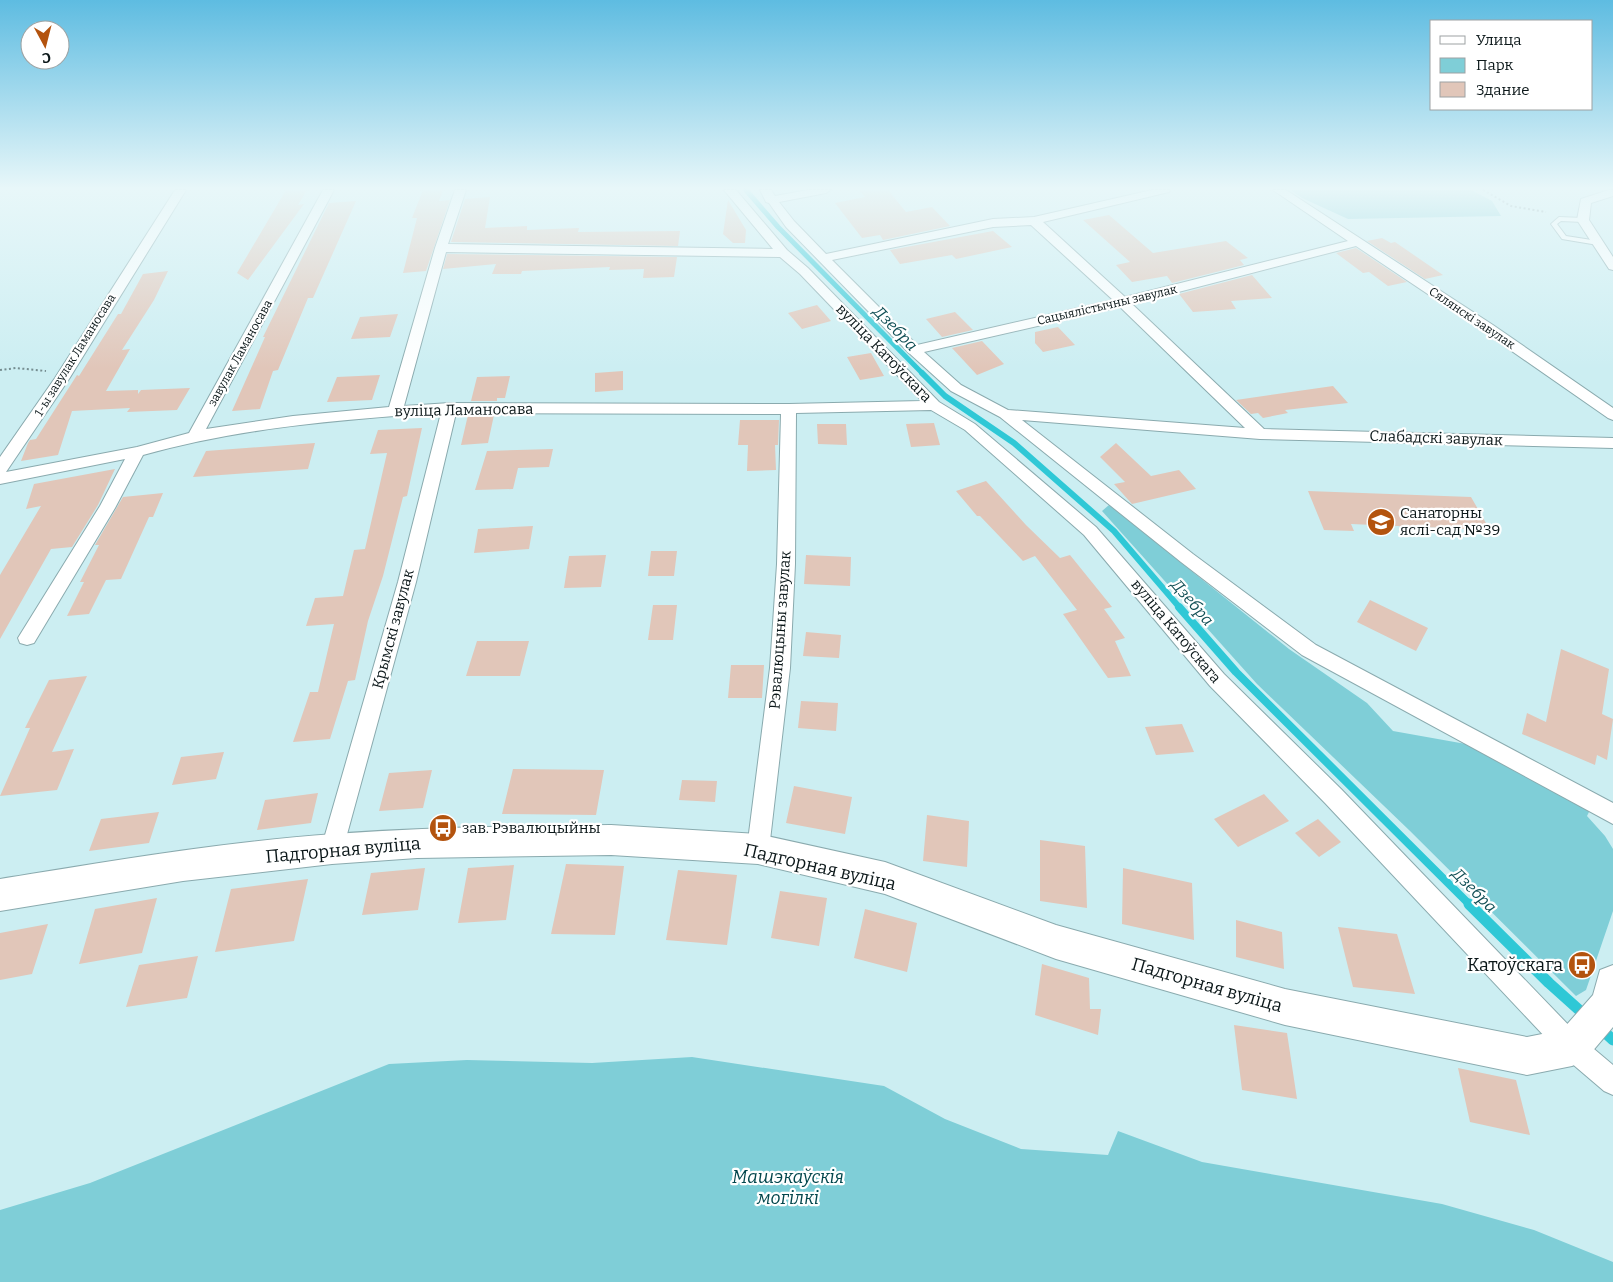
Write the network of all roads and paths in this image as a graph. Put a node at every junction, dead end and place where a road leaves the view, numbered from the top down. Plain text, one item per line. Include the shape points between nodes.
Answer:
1 (143, 250) edge
2 (296, 250) edge
3 (440, 250) edge
4 (566, 250) edge
5 (780, 250) edge
6 (816, 250) edge
7 (863, 250) edge
8 (1066, 250) edge
9 (1326, 250) edge
10 (1369, 250) edge
11 (1602, 250) edge
12 (783, 253) junction
13 (824, 258) junction
14 (1613, 266) edge
15 (1123, 302) junction
16 (914, 350) junction
17 (0, 370) edge
18 (62, 379) junction
19 (934, 405) junction
20 (450, 408) junction
21 (789, 409) junction
22 (395, 410) junction
23 (1005, 414) junction
24 (1613, 415) edge
25 (1260, 434) junction
26 (195, 436) junction
27 (1613, 443) edge
28 (137, 452) junction
29 (0, 469) edge
30 (0, 479) edge
31 (27, 638) dead end
32 (1613, 814) edge
33 (332, 849) junction
34 (758, 849) junction
35 (0, 895) edge
36 (1611, 993) edge
37 (1578, 1041) junction
38 (1613, 1082) edge

1 - 18 street, 1-ы завулак Ламаносава
2 - 26 street, завулак Ламаносава
3 - 22 street
4 - 12 street
5 - 12 street, вуліца Катоўскага
6 - 13 street, вуліца Катоўскага
7 - 13 street
8 - 15 street
9 - 15 street, Сацыялістычны завулак
10 - 24 street, Сялянскі завулак
11 - 14 street
12 - 19 street, вуліца Катоўскага
13 - 16 street, вуліца Катоўскага
15 - 16 street, Сацыялістычны завулак
15 - 25 street
16 - 23 street, вуліца Катоўскага via 956,388
17 - 18 path via 38,368 53,372
18 - 29 street, 1-ы завулак Ламаносава
19 - 21 street, вуліца Ламаносава
19 - 37 street, вуліца Катоўскага via 970,427 1090,531 1217,680
20 - 21 street, вуліца Ламаносава
20 - 22 street, вуліца Ламаносава
20 - 33 street, Крымскі завулак via 407,582
21 - 34 street, Рэвалюцыны завулак via 780,668
22 - 26 street, вуліца Ламаносава
23 - 25 street, Слабадскі завулак
23 - 32 street, вуліца Катоўскага via 1309,650
25 - 27 street, Слабадскі завулак
26 - 28 street, вуліца Ламаносава
28 - 30 street, вуліца Ламаносава
28 - 31 street via 108,508
33 - 34 street, Падгорная вуліца via 417,843 611,840
33 - 35 street, Падгорная вуліца via 183,865
34 - 37 street, Падгорная вуліца via 885,878 1056,942 1285,1007 1526,1056
36 - 37 street
37 - 38 street, вуліца Катоўскага

